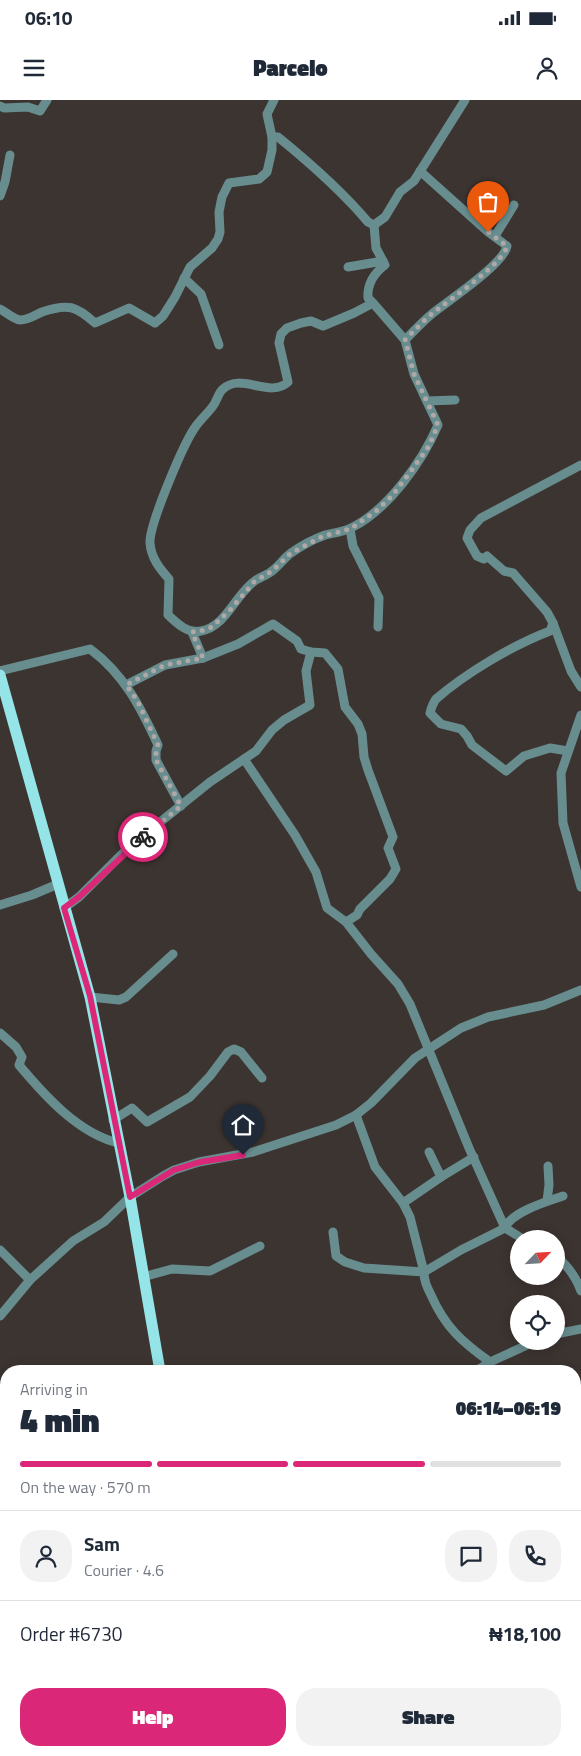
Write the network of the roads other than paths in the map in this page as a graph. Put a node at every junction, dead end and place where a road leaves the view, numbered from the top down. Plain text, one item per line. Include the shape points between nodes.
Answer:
1 (47, 100) edge
2 (274, 100) edge
3 (465, 100) edge
4 (0, 106) edge
5 (272, 137) junction
6 (10, 155) dead end
7 (420, 171) junction
8 (0, 196) edge
9 (514, 205) dead end
10 (374, 226) junction
11 (495, 236) junction
12 (383, 261) junction
13 (348, 267) dead end
14 (184, 278) junction
15 (373, 303) junction
16 (0, 309) edge
17 (405, 340) junction
18 (219, 345) dead end
19 (455, 400) dead end
20 (427, 401) junction
21 (581, 465) edge
22 (350, 529) junction
23 (553, 623) junction
24 (378, 627) dead end
25 (192, 632) junction
26 (311, 652) junction
27 (203, 658) junction
28 (0, 671) edge
29 (0, 675) edge
30 (126, 685) junction
31 (581, 687) edge
32 (581, 715) edge
33 (568, 751) junction
34 (244, 759) junction
35 (181, 806) junction
36 (58, 884) junction
37 (581, 887) edge
38 (0, 905) edge
39 (64, 908) junction
40 (346, 922) junction
41 (173, 954) dead end
42 (581, 990) edge
43 (90, 996) junction
44 (0, 1033) edge
45 (429, 1049) junction
46 (262, 1078) dead end
47 (356, 1115) junction
48 (113, 1120) junction
49 (118, 1143) junction
50 (429, 1152) dead end
51 (474, 1157) junction
52 (548, 1166) dead end
53 (441, 1177) junction
54 (564, 1196) dead end
55 (130, 1197) junction
56 (547, 1201) junction
57 (403, 1204) junction
58 (505, 1228) junction
59 (510, 1231) edge
60 (332, 1232) dead end
61 (260, 1246) dead end
62 (0, 1250) edge
63 (565, 1264) edge
64 (424, 1272) junction
65 (143, 1277) junction
66 (30, 1280) junction
67 (581, 1291) edge
68 (0, 1316) edge
69 (581, 1329) edge
70 (565, 1332) edge
71 (516, 1350) edge
72 (490, 1362) junction
73 (159, 1365) edge
74 (485, 1365) edge

1 - 4 street via 40,111
2 - 5 street via 267,114
3 - 7 street
5 - 10 street via 278,137 310,163
5 - 14 street via 267,172 259,179 229,183 222,196 218,239 190,267
6 - 8 street
7 - 10 street via 414,181 400,192 385,217
7 - 11 street
9 - 11 street
10 - 12 street via 376,248
11 - 17 street via 507,246 499,259
12 - 13 street
12 - 15 street via 385,266 377,271 369,285 368,298
14 - 16 street via 171,303 154,323 130,308 95,323 73,307 43,312 27,320 18,320
14 - 18 street via 201,294
15 - 17 street
15 - 25 street via 323,326 311,321 287,328 279,343 288,382 278,388 234,383 222,389 192,433 161,500 150,542 159,568 169,580 168,615
17 - 20 street via 414,374
19 - 20 street
20 - 22 street via 438,425 429,446 392,496
21 - 23 street via 481,518 467,538 477,556 484,559 487,556 504,571 513,573
22 - 24 street via 353,546 379,598
22 - 25 street via 323,536 291,553 254,582 212,627
23 - 31 street via 571,671
23 - 33 street via 550,631 523,642 460,681 435,700 430,713 441,724 461,729 472,745 506,771 524,756 550,748
25 - 27 street
26 - 27 street via 301,649 297,641 273,624 238,644
26 - 34 street via 306,671 310,705 272,730 256,752
26 - 40 street via 325,653 338,669 345,707 362,734 368,770 393,836 388,848 396,870 357,915
27 - 30 street via 165,665
28 - 30 street via 90,649
29 - 36 main road
30 - 35 street via 137,700 158,745 156,760
32 - 33 street
33 - 37 street via 561,773 563,823
34 - 35 street
34 - 40 street via 316,872 328,908
35 - 39 street via 124,852
36 - 38 street
36 - 39 main road
39 - 43 main road
40 - 45 street via 398,984
41 - 43 street via 126,997 119,1000
42 - 45 street via 544,1005 472,1022
43 - 48 main road
44 - 49 street via 16,1047 22,1057 19,1065 36,1086 76,1122 104,1140
45 - 47 street via 405,1067
45 - 51 street
46 - 48 street via 241,1052 234,1049 190,1097 146,1122 132,1108
47 - 55 street via 336,1125 253,1152 174,1170
47 - 57 street via 375,1167
48 - 49 main road
49 - 55 main road
50 - 53 street
51 - 53 street
51 - 58 street
52 - 56 street via 550,1185
53 - 57 street
54 - 56 street
55 - 65 main road
55 - 66 street via 104,1222 73,1241
56 - 58 street via 522,1212 507,1222
57 - 64 street via 410,1217
58 - 59 street
58 - 64 street
60 - 64 street via 336,1256 345,1262 364,1268
61 - 65 street via 210,1271 172,1269
62 - 66 street
63 - 67 street
64 - 72 street via 440,1315 454,1334
65 - 73 main road
66 - 68 street
69 - 70 street
71 - 72 street
72 - 74 street

